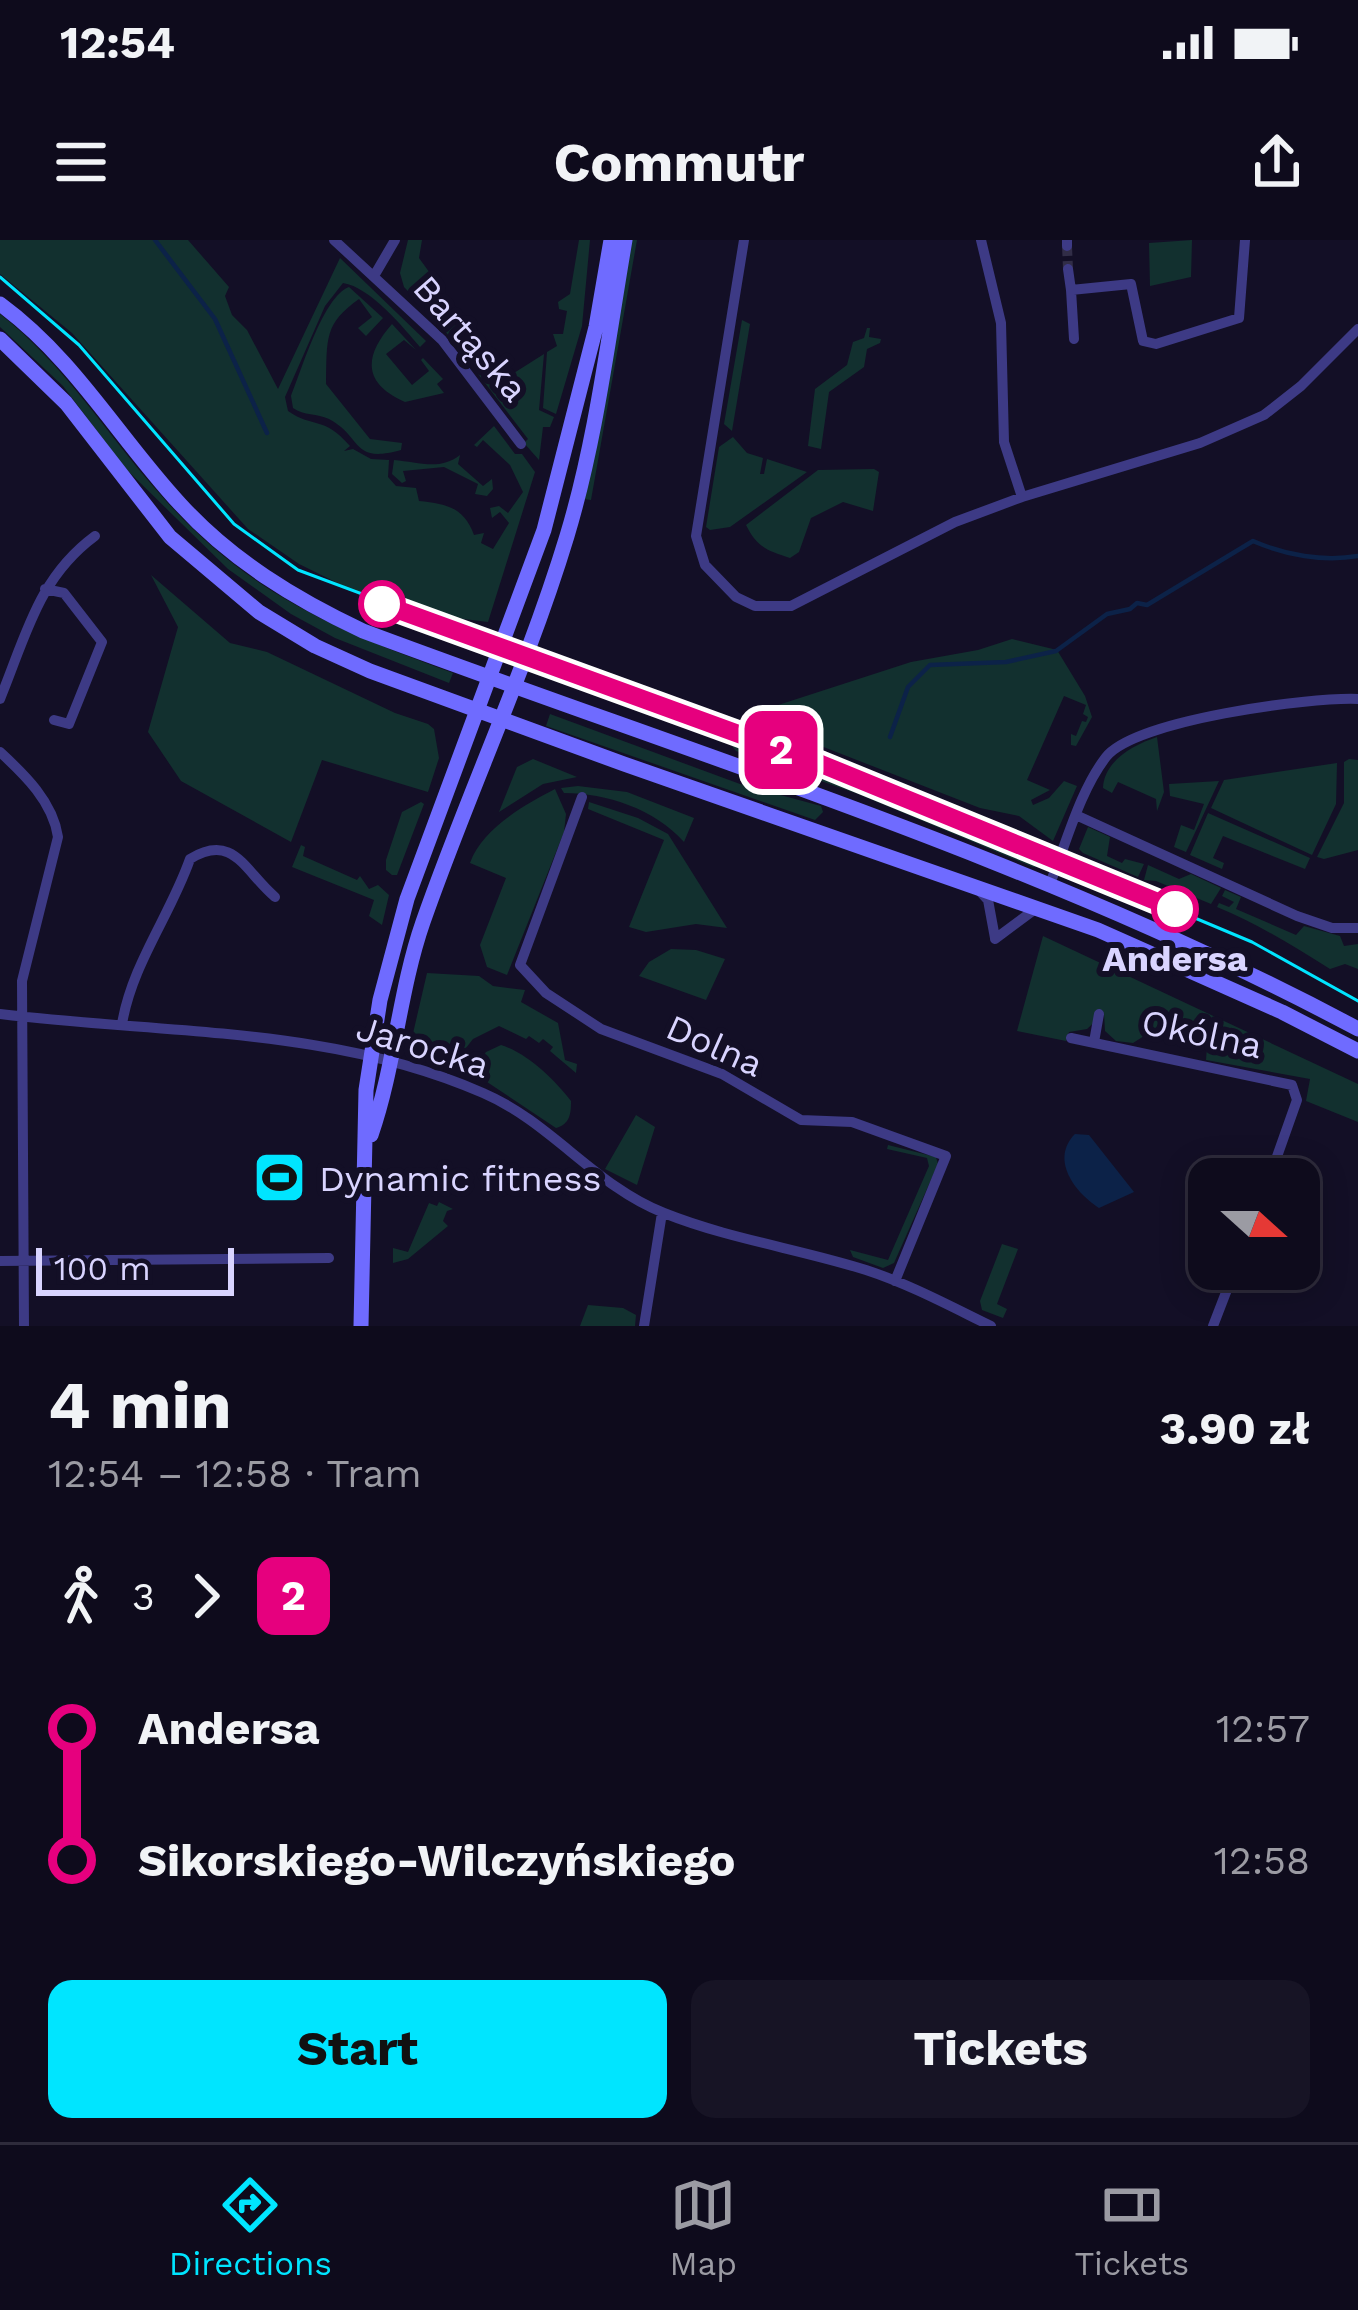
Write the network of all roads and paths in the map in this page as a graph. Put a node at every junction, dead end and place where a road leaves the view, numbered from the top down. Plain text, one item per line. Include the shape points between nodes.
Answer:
1 (334, 240) edge
2 (395, 240) edge
3 (611, 240) edge
4 (626, 240) edge
5 (744, 240) edge
6 (981, 240) edge
7 (1245, 240) edge
8 (1068, 268) tunnel mouth
9 (374, 276) junction
10 (1071, 290) junction
11 (0, 304) edge
12 (1358, 329) edge
13 (0, 339) edge
14 (1074, 339) dead end
15 (521, 444) dead end
16 (1022, 497) junction
17 (95, 536) dead end
18 (45, 589) junction
19 (491, 677) junction
20 (514, 685) junction
21 (0, 699) edge
22 (1358, 699) edge
23 (478, 710) junction
24 (501, 719) junction
25 (54, 720) dead end
26 (0, 752) edge
27 (582, 797) dead end
28 (844, 805) junction
29 (1078, 816) junction
30 (833, 835) junction
31 (975, 886) junction
32 (1049, 886) junction
33 (274, 897) dead end
34 (1038, 907) junction
35 (1358, 928) edge
36 (0, 1014) edge
37 (1099, 1014) dead end
38 (24, 1017) junction
39 (122, 1024) junction
40 (1358, 1029) edge
41 (1070, 1038) dead end
42 (1094, 1042) junction
43 (1358, 1051) edge
44 (370, 1057) junction
45 (390, 1062) junction
46 (367, 1150) junction
47 (1276, 1158) edge
48 (662, 1213) junction
49 (329, 1258) dead end
50 (0, 1261) edge
51 (25, 1262) junction
52 (895, 1281) junction
53 (1227, 1290) edge
54 (24, 1326) edge
55 (361, 1326) edge
56 (644, 1326) edge
57 (991, 1326) edge
58 (1214, 1326) edge

1 - 9 street, Bartąska
2 - 9 street, Bartąska
3 - 19 main road via 544,530
4 - 20 main road via 579,490
5 - 16 street via 697,519 701,553 718,583 754,606 791,606
6 - 16 street via 1001,323 1004,442
7 - 10 street via 1239,318 1156,344 1143,341 1131,284
8 - 10 street
9 - 15 street, Bartąska via 442,340
10 - 14 street
11 - 19 main road via 67,362 182,506 249,566 363,631
12 - 16 street via 1264,416
13 - 23 main road via 213,577 315,646
17 - 18 street
18 - 21 street
18 - 25 street via 64,593 102,642 69,724
19 - 20 main road
19 - 23 main road
20 - 24 main road
20 - 28 main road
22 - 29 street via 1138,734 1105,758
23 - 24 main road
23 - 44 main road via 401,918
24 - 30 main road
24 - 45 main road via 422,925
26 - 38 street via 46,802 58,837 25,960
27 - 52 street, Dolna via 520,964 546,993 601,1029 722,1074 801,1120 852,1122 946,1156
28 - 30 main road
28 - 32 main road
29 - 32 street
29 - 35 street via 1297,916
30 - 31 main road
31 - 34 main road
31 - 34 street via 988,900 994,940
32 - 40 main road
33 - 39 street via 221,848 190,859 133,979
34 - 43 main road
36 - 38 street, Jarocka
37 - 42 street
38 - 39 street, Jarocka
38 - 51 street
39 - 44 street, Jarocka
41 - 42 street, Okólna
42 - 47 street, Okólna via 1292,1085 1297,1100
44 - 45 street, Jarocka
44 - 46 main road
45 - 46 main road
45 - 48 street, Jarocka via 488,1095 620,1193
46 - 55 main road
48 - 52 street, Jarocka
48 - 56 street
49 - 51 street
50 - 51 street
51 - 54 street
52 - 57 street, Jarocka
53 - 58 street

